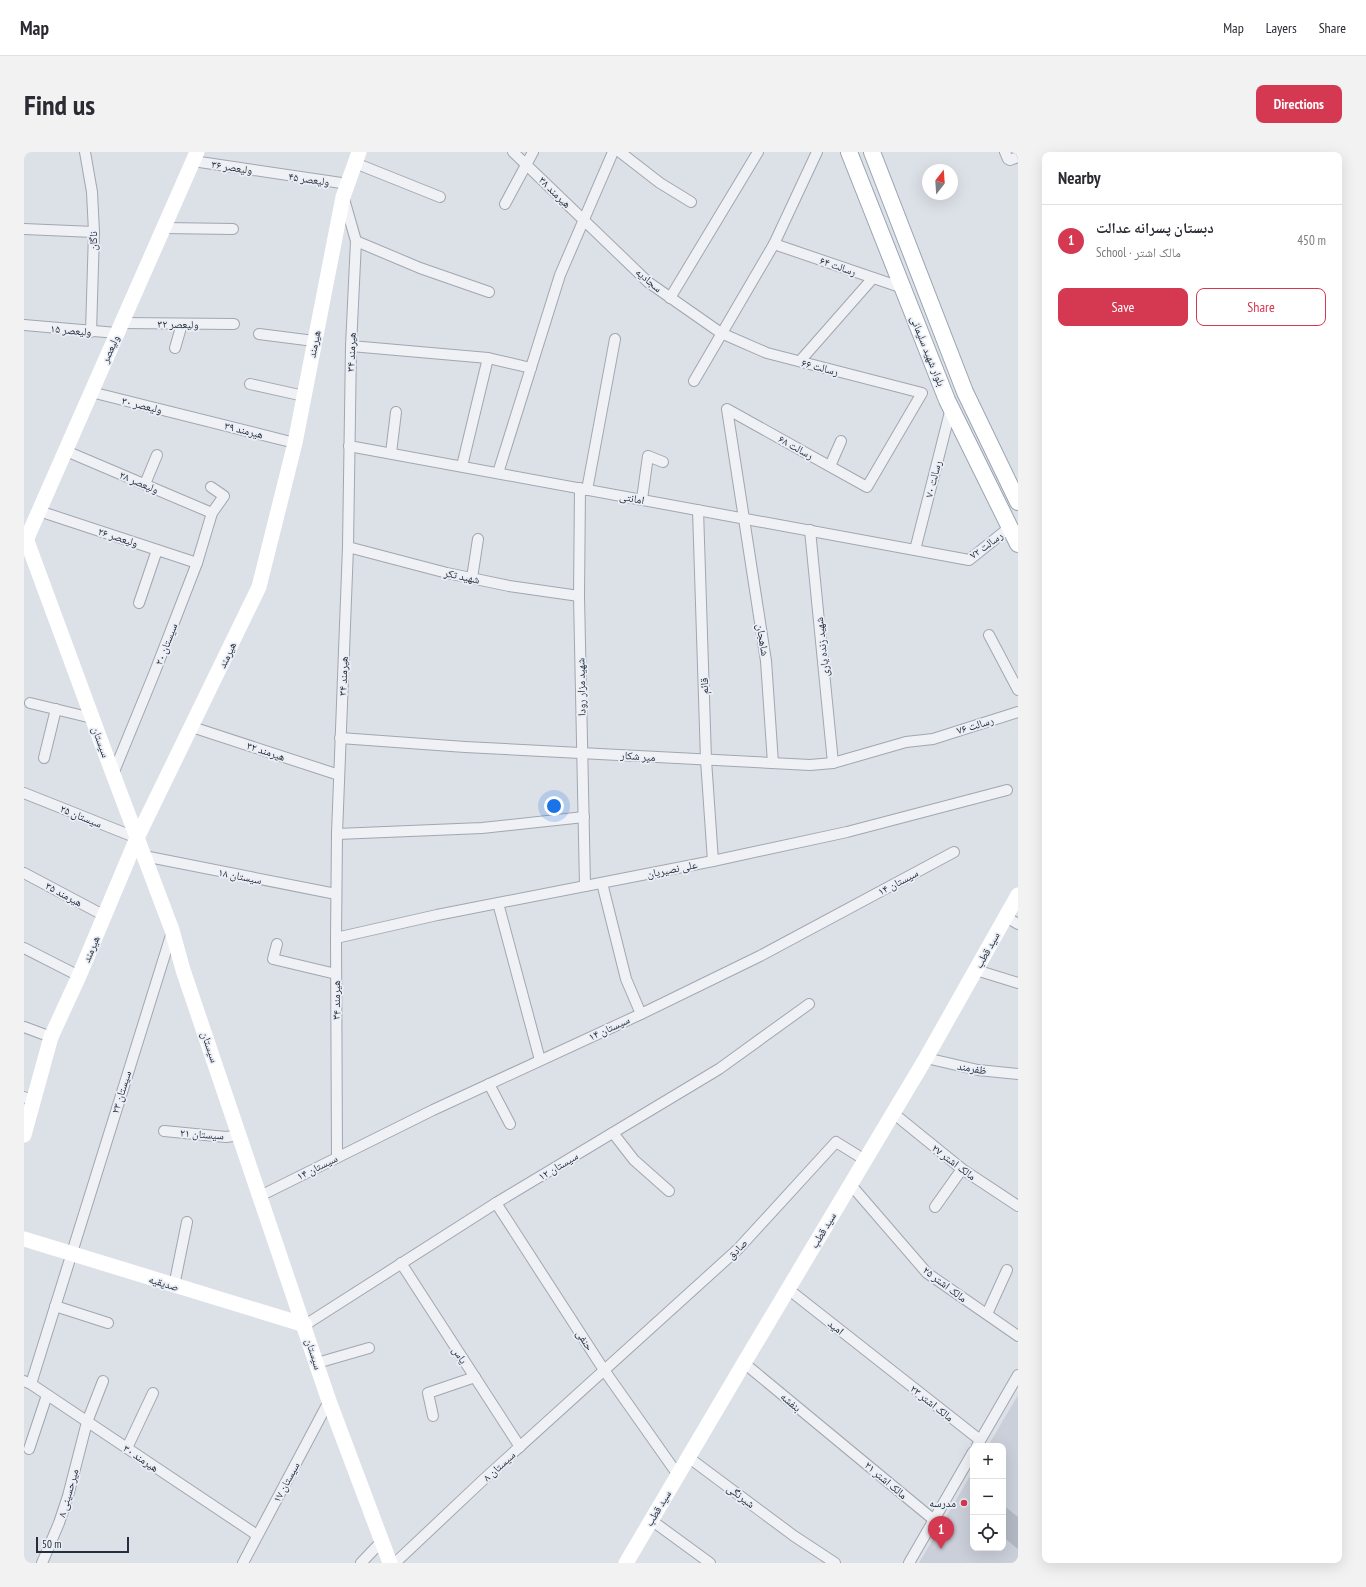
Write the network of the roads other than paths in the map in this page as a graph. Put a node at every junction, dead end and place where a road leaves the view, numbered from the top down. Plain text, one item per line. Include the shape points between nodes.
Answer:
1 (85, 152) edge
2 (513, 152) edge
3 (533, 152) edge
4 (613, 152) edge
5 (620, 152) edge
6 (758, 152) edge
7 (818, 152) edge
8 (872, 152) edge
9 (1005, 152) edge
10 (847, 154) edge
11 (195, 157) edge
12 (1018, 157) edge
13 (357, 158) edge
14 (526, 165) junction
15 (270, 173) joint
16 (346, 191) junction
17 (440, 197) dead end
18 (691, 202) dead end
19 (505, 204) dead end
20 (584, 220) junction
21 (164, 228) junction
22 (24, 229) edge
23 (233, 229) dead end
24 (94, 232) junction
25 (356, 241) junction
26 (774, 244) junction
27 (873, 278) junction
28 (903, 288) junction
29 (489, 292) dead end
30 (670, 298) junction
31 (182, 324) junction
32 (234, 324) dead end
33 (24, 325) edge
34 (120, 328) junction
35 (91, 332) junction
36 (259, 334) dead end
37 (721, 334) junction
38 (615, 339) dead end
39 (314, 341) junction
40 (351, 346) junction
41 (175, 348) dead end
42 (488, 358) junction
43 (800, 361) junction
44 (531, 368) junction
45 (694, 381) dead end
46 (250, 384) dead end
47 (91, 392) junction
48 (922, 393) joint
49 (304, 396) junction
50 (951, 408) junction
51 (396, 412) dead end
52 (193, 417) joint
53 (841, 440) dead end
54 (295, 443) junction
55 (349, 446) junction
56 (66, 451) junction
57 (391, 453) junction
58 (156, 455) dead end
59 (664, 462) dead end
60 (462, 466) junction
61 (830, 466) junction
62 (498, 473) junction
63 (144, 484) junction
64 (211, 487) dead end
65 (584, 489) junction
66 (1016, 495) edge
67 (642, 500) junction
68 (698, 510) junction
69 (39, 512) junction
70 (212, 513) junction
71 (744, 518) junction
72 (1010, 528) junction
73 (810, 530) junction
74 (478, 539) dead end
75 (25, 540) edge
76 (1018, 544) edge
77 (348, 547) junction
78 (157, 550) junction
79 (915, 550) junction
80 (197, 563) junction
81 (472, 578) junction
82 (578, 596) junction
83 (139, 603) dead end
84 (989, 635) dead end
85 (1018, 690) edge
86 (30, 703) dead end
87 (56, 709) junction
88 (1018, 712) edge
89 (92, 718) junction
90 (192, 727) junction
91 (340, 738) junction
92 (933, 738) joint
93 (582, 752) junction
94 (44, 758) dead end
95 (706, 760) junction
96 (773, 763) junction
97 (833, 764) junction
98 (112, 774) junction
99 (339, 776) junction
100 (1007, 790) dead end
101 (24, 793) edge
102 (584, 817) junction
103 (337, 834) junction
104 (137, 838) junction
105 (954, 852) dead end
106 (144, 856) junction
107 (714, 861) junction
108 (24, 872) edge
109 (602, 883) junction
110 (586, 886) junction
111 (336, 894) junction
112 (1018, 895) edge
113 (498, 903) junction
114 (104, 916) junction
115 (1012, 920) edge
116 (172, 930) junction
117 (336, 938) junction
118 (277, 944) dead end
119 (24, 948) edge
120 (976, 970) junction
121 (336, 974) junction
122 (79, 976) junction
123 (1018, 983) edge
124 (809, 1004) dead end
125 (641, 1014) junction
126 (24, 1027) edge
127 (51, 1037) junction
128 (926, 1058) junction
129 (540, 1060) junction
130 (1018, 1074) edge
131 (489, 1084) junction
132 (29, 1099) edge
133 (893, 1114) junction
134 (510, 1124) dead end
135 (164, 1131) dead end
136 (613, 1134) junction
137 (24, 1135) edge
138 (240, 1135) junction
139 (337, 1157) junction
140 (865, 1160) junction
141 (962, 1169) junction
142 (850, 1184) junction
143 (669, 1191) dead end
144 (260, 1196) junction
145 (496, 1203) junction
146 (1018, 1206) edge
147 (935, 1207) dead end
148 (187, 1222) dead end
149 (24, 1239) edge
150 (71, 1254) junction
151 (401, 1263) junction
152 (1007, 1270) dead end
153 (174, 1286) junction
154 (788, 1289) junction
155 (55, 1306) junction
156 (986, 1314) junction
157 (108, 1323) dead end
158 (305, 1326) junction
159 (1018, 1336) edge
160 (369, 1348) dead end
161 (744, 1362) junction
162 (317, 1363) junction
163 (884, 1365) joint
164 (604, 1370) junction
165 (1018, 1375) edge
166 (475, 1378) junction
167 (103, 1381) dead end
168 (28, 1383) edge
169 (153, 1393) dead end
170 (47, 1395) junction
171 (329, 1401) junction
172 (433, 1416) dead end
173 (87, 1422) junction
174 (839, 1441) joint
175 (978, 1443) edge
176 (520, 1447) junction
177 (127, 1448) junction
178 (29, 1449) dead end
179 (688, 1456) junction
180 (970, 1457) edge
181 (678, 1475) junction
182 (651, 1520) junction
183 (934, 1520) junction
184 (258, 1535) junction
185 (382, 1541) junction
186 (42, 1563) edge
187 (243, 1563) edge
188 (362, 1563) edge
189 (390, 1563) edge
190 (395, 1563) edge
191 (626, 1563) edge
192 (710, 1563) edge
193 (835, 1563) edge
194 (908, 1563) edge

1 - 24 street, ناگان via 92,192
2 - 14 street, هیرمند ۳۸
3 - 14 street
4 - 20 street
5 - 18 street via 660,183
6 - 30 street
7 - 26 street
8 - 66 main road, بلوار شهید سلیمانی via 965,392
9 - 12 street via 1008,160
10 - 28 main road, بلوار شهید سلیمانی
11 - 15 street, ولیعصر ۳۶
11 - 21 street, ولیعصر
13 - 16 street, هیرمند
13 - 17 street
14 - 19 street
14 - 20 street, هیرمند ۳۸
15 - 16 street, ولیعصر ۴۵
16 - 25 street, هیرمند ۳۴
16 - 39 street, هیرمند
20 - 30 street, سجادیه via 648,282
20 - 44 street via 560,275
21 - 23 street
21 - 34 street, ولیعصر
22 - 24 street
24 - 35 street, ناگان
25 - 29 street via 420,268
25 - 40 street, هیرمند ۳۴
26 - 27 street, رسالت ۶۴
26 - 37 street
27 - 28 street, رسالت ۶۴
27 - 43 street
28 - 50 main road, بلوار شهید سلیمانی
30 - 37 street, سجادیه
31 - 32 street, ولیعصر ۳۲
31 - 34 street, ولیعصر ۳۲
31 - 41 street
33 - 35 street, ولیعصر ۱۵
34 - 35 street, ولیعصر ۱۵
34 - 47 street, ولیعصر
36 - 39 street
37 - 43 street, رسالت ۶۶ via 767,353
37 - 45 street
38 - 65 street, شهید مزار رودا
39 - 49 street, هیرمند
40 - 42 street
40 - 55 street, هیرمند ۳۴
42 - 44 street
42 - 60 street
43 - 48 street, رسالت ۶۶
44 - 62 street
46 - 49 street
47 - 52 street, ولیعصر ۳۰
47 - 56 street, ولیعصر
48 - 61 street, رسالت ۶۸ via 867,487
49 - 54 street, هیرمند
50 - 72 main road, بلوار شهید سلیمانی
50 - 79 street, رسالت ۷۰
51 - 57 street
52 - 54 street, هیرمند ۳۹
53 - 61 street
54 - 90 street, هیرمند via 259,587
55 - 57 street, امانتی
55 - 77 street, هیرمند ۳۴
56 - 63 street, ولیعصر ۲۸
56 - 69 street, ولیعصر
57 - 60 street, امانتی
58 - 63 street
59 - 67 street via 648,456
60 - 62 street, امانتی
61 - 71 street, رسالت ۶۸ via 727,409
62 - 65 street, امانتی
63 - 70 street, ولیعصر ۲۸
64 - 70 street, سیستان ۲۰ via 224,496
65 - 67 street, امانتی
65 - 82 street, شهید مزار رودا
67 - 68 street, امانتی
68 - 71 street, امانتی
68 - 95 street, قائم
69 - 75 street, ولیعصر
69 - 78 street, ولیعصر ۲۶
70 - 80 street, سیستان ۲۰
71 - 73 street, امانتی
71 - 96 street, شاهجان via 766,662
72 - 76 main road, بلوار شهید سلیمانی
72 - 79 street, رسالت ۷۲ via 969,560
73 - 79 street, امانتی
73 - 97 street, شهید زنده یاری
74 - 81 street
75 - 89 street, سیستان
77 - 81 street, شهید تکر
77 - 91 street, هیرمند ۳۴
78 - 80 street, ولیعصر ۲۶
78 - 83 street
80 - 98 street, سیستان ۲۰
81 - 82 street, شهید تکر
82 - 93 street, شهید مزار رودا
84 - 85 street
86 - 87 street
87 - 89 street
87 - 94 street
88 - 92 street, رسالت ۷۶
89 - 98 street, سیستان
90 - 99 street, هیرمند ۳۲
90 - 104 street, هیرمند
91 - 93 street, میر شکار
91 - 99 street, هیرمند ۳۴
92 - 97 street, میر شکار via 906,742
93 - 95 street, میر شکار
93 - 102 street, شهید مزار رودا
95 - 96 street, میر شکار
95 - 107 street, قائم
96 - 97 street, میر شکار
98 - 104 street, سیستان
99 - 103 street, هیرمند ۳۴
100 - 107 street, علی نصیریان via 847,832
101 - 104 street, سیستان ۲۵
102 - 103 street via 482,828
102 - 110 street, شهید مزار رودا
103 - 111 street, هیرمند ۳۴
104 - 106 street, سیستان
104 - 114 street, هیرمند
105 - 125 street, سیستان ۱۴ via 760,956
106 - 111 street, سیستان ۱۸
106 - 116 street, سیستان
107 - 109 street, علی نصیریان
108 - 114 street, هیرمند ۳۵
109 - 110 street, علی نصیریان
109 - 125 street via 626,979
110 - 113 street, علی نصیریان
111 - 117 street, هیرمند ۳۴
112 - 115 street, سید قطب
113 - 117 street, علی نصیریان
113 - 129 street
114 - 122 street, هیرمند
115 - 120 street, سید قطب
116 - 138 street, سیستان
116 - 150 street, سیستان ۲۳
117 - 121 street, هیرمند ۳۴
118 - 121 street via 273,959
119 - 122 street
120 - 123 street
120 - 128 street, سید قطب
121 - 139 street, هیرمند ۳۴
122 - 127 street, هیرمند
124 - 136 street, سیستان ۱۲ via 719,1069
125 - 129 street, سیستان ۱۴
126 - 127 street
127 - 132 street, هیرمند
128 - 130 street, ظفرمند via 978,1070
128 - 133 street, سید قطب
129 - 131 street, سیستان ۱۴
131 - 134 street
131 - 139 street, سیستان ۱۴
132 - 137 street, هیرمند
133 - 140 street, سید قطب
133 - 141 street, مالک اشتر ۲۷
135 - 138 street, سیستان ۲۱
136 - 143 street via 634,1160
136 - 145 street, سیستان ۱۲
138 - 144 street, سیستان
139 - 144 street, سیستان ۱۴
140 - 142 street, سید قطب
140 - 164 street, صادق via 836,1142 738,1249
141 - 146 street, مالک اشتر ۲۷
141 - 147 street
142 - 154 street, سید قطب
142 - 156 street, مالک اشتر ۲۵ via 927,1273
144 - 158 street, سیستان
145 - 151 street, سیستان ۱۲
145 - 164 street, حنفی
148 - 153 street
149 - 150 street, صدیقیه
150 - 153 street, صدیقیه
150 - 155 street, سیستان ۲۳
151 - 158 street, سیستان ۱۲
151 - 166 street, یاس
152 - 156 street
153 - 158 street, صدیقیه
154 - 161 street, سید قطب
154 - 163 street, امید
155 - 157 street
155 - 168 street, سیستان ۲۳
156 - 159 street, مالک اشتر ۲۵
158 - 162 street, سیستان
160 - 162 street
161 - 174 street, بنفشه
161 - 179 street, سید قطب
162 - 171 street, سیستان
163 - 175 street, مالک اشتر ۲۳
164 - 176 street, سیستان ۸
164 - 181 street, حنفی
165 - 175 street
166 - 172 street via 428,1393
166 - 176 street, یاس
167 - 173 street, میرحسینی ۸
168 - 170 street, هیرمند ۳۰
169 - 177 street
170 - 173 street, هیرمند ۳۰
170 - 178 street
171 - 184 street, سیستان ۱۷
171 - 185 street, سیستان
173 - 177 street, هیرمند ۳۰
173 - 186 street, میرحسینی ۸ via 68,1496
174 - 183 street, مالک اشتر ۲۱
176 - 190 street, سیستان ۸
177 - 184 street, هیرمند ۳۰
179 - 181 street, سید قطب
179 - 193 street, شیرنگی via 794,1536
180 - 183 street
181 - 182 street, سید قطب
182 - 191 street, سید قطب
182 - 192 street
183 - 194 street
184 - 187 street, سیستان ۱۷
185 - 188 street
185 - 189 street, سیستان

